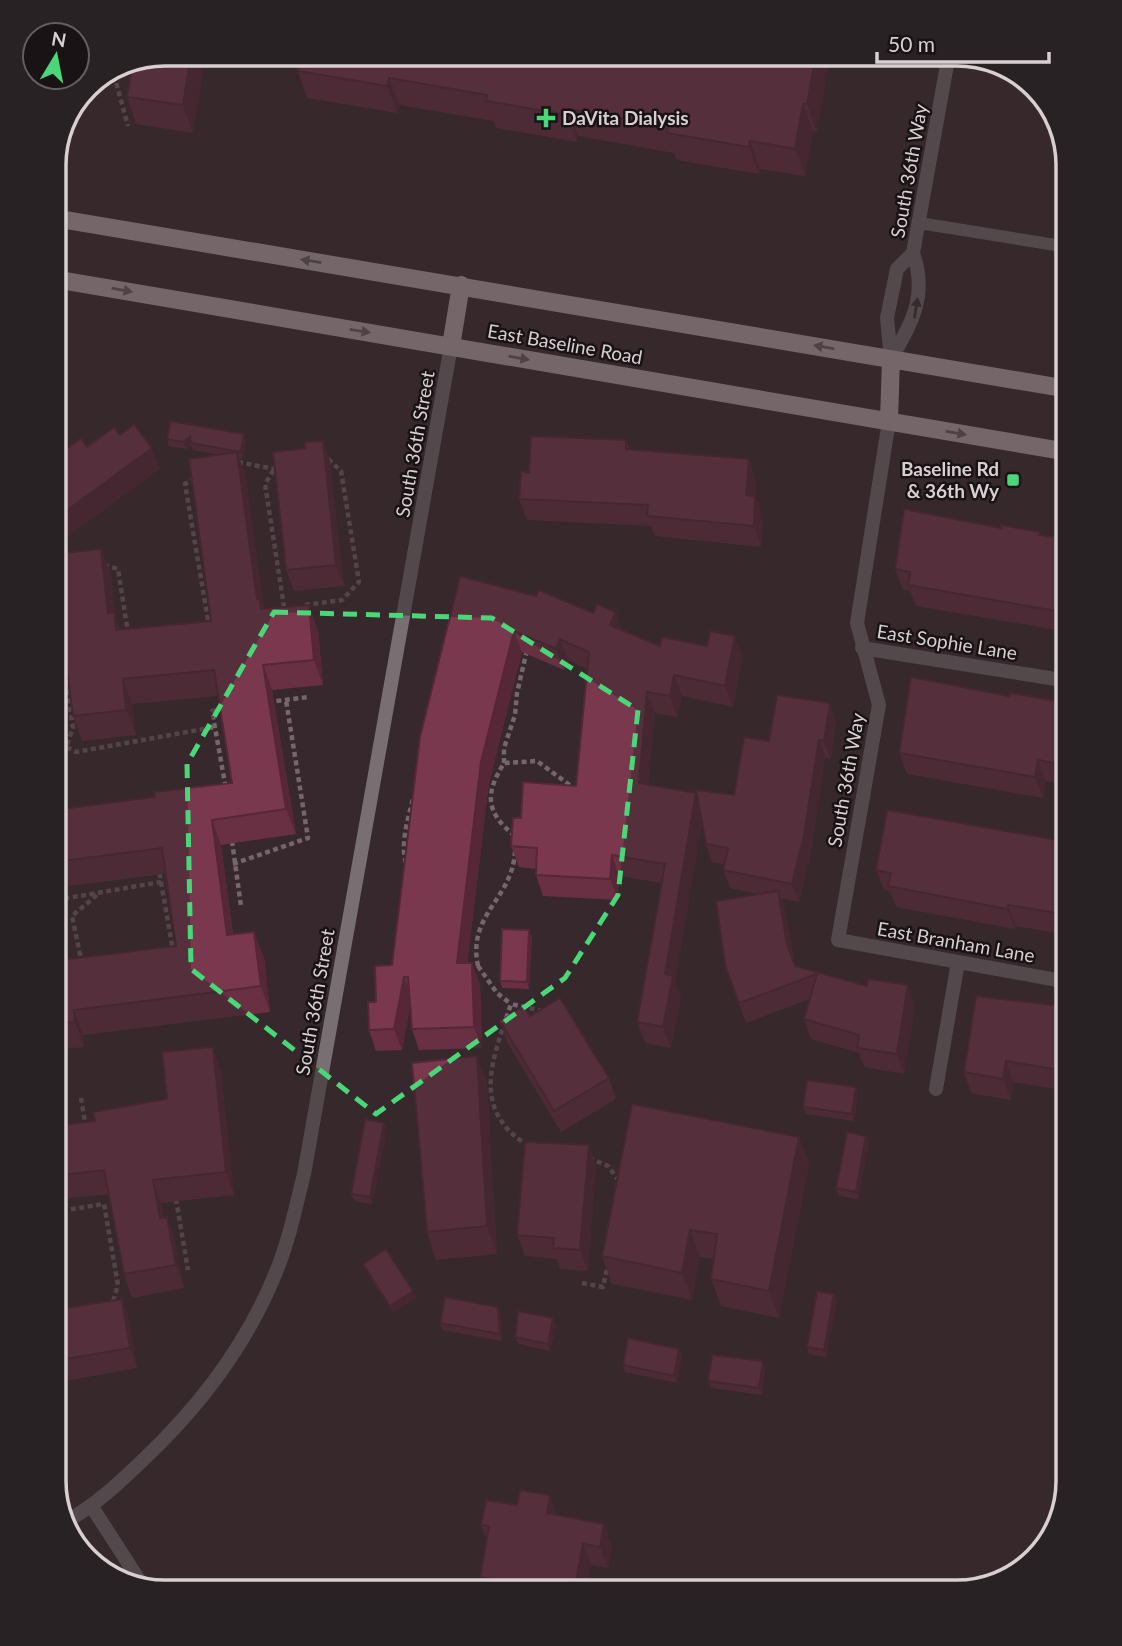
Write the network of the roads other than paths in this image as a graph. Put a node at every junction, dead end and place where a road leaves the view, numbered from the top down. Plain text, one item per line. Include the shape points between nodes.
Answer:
1 (947, 67) edge
2 (67, 220) edge
3 (919, 223) junction
4 (1056, 245) edge
5 (913, 253) junction
6 (67, 281) edge
7 (461, 285) junction
8 (452, 346) junction
9 (891, 359) junction
10 (1056, 386) edge
11 (889, 421) junction
12 (1056, 450) edge
13 (862, 648) junction
14 (1056, 679) edge
15 (838, 940) joint
16 (958, 962) junction
17 (1056, 980) edge
18 (936, 1089) dead end
19 (92, 1507) junction
20 (74, 1517) edge
21 (136, 1575) edge

1 - 3 street, South 36th Way
7 -> 2 main road, East Baseline Road
3 - 4 lane
3 - 5 street, South 36th Way
5 - 9 street, South 36th Way via 897,269 887,318
9 -> 5 street, South 36th Way via 914,321 921,275
6 -> 8 main road, East Baseline Road
7 - 8 main road
9 -> 7 main road, East Baseline Road
8 -> 11 main road, East Baseline Road
8 - 19 street, South 36th Street via 304,1174 279,1265 253,1324 215,1382 166,1438
9 - 10 main road, East Baseline Road
9 - 11 main road
11 -> 12 main road, East Baseline Road
11 - 13 street, South 36th Way via 856,623
13 - 14 street, East Sophie Lane
13 - 15 street, South 36th Way via 879,705
15 - 16 street, East Branham Lane
16 - 17 street, East Branham Lane
16 - 18 street
19 - 20 street, South 36th Street
19 - 21 street

